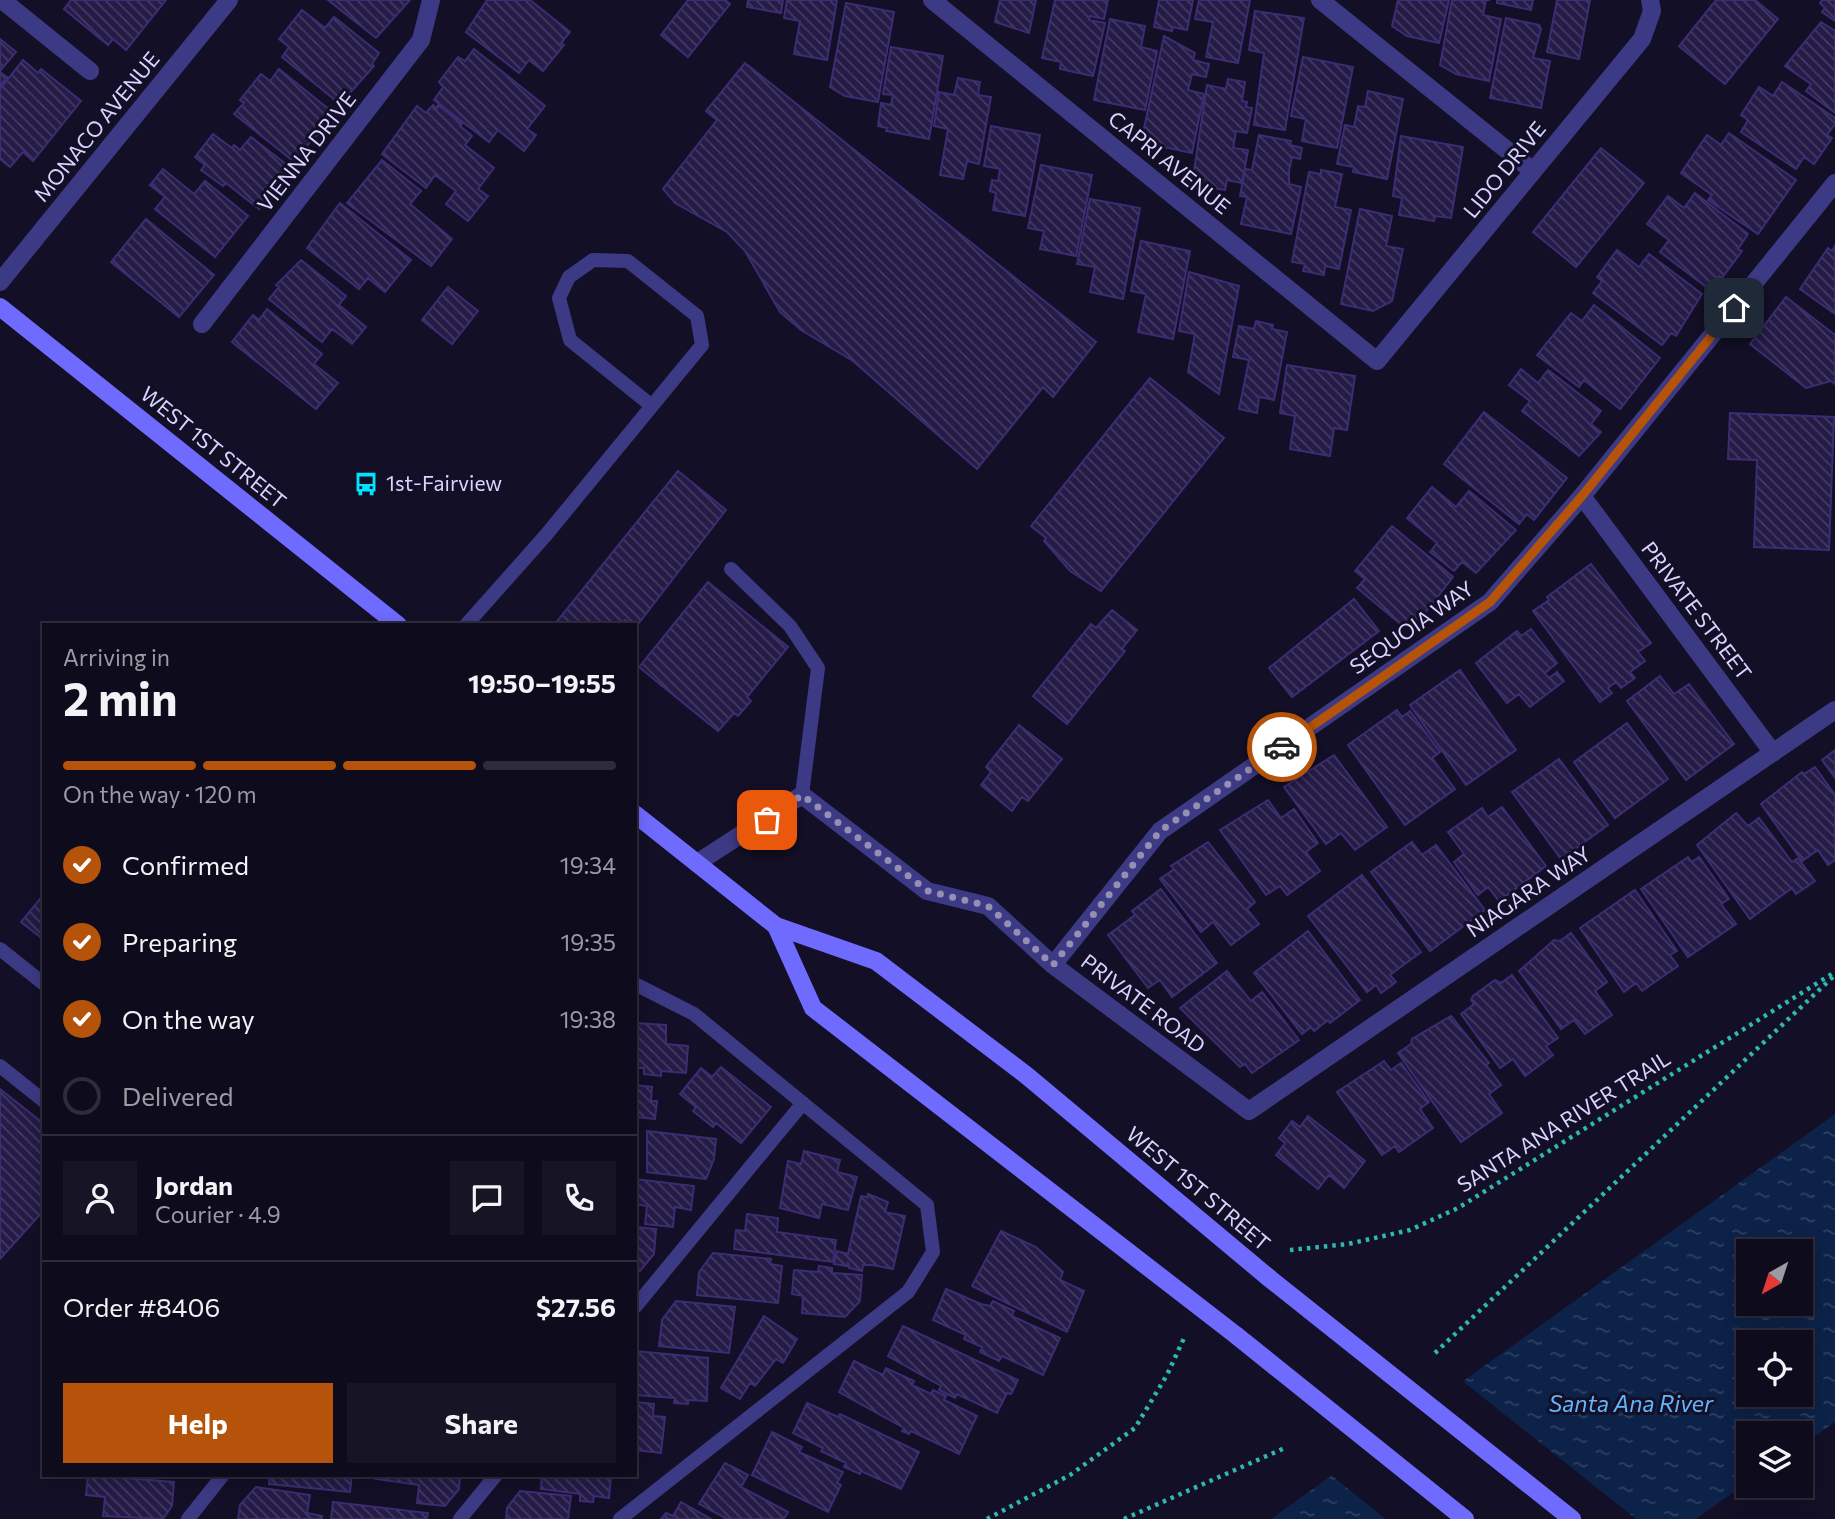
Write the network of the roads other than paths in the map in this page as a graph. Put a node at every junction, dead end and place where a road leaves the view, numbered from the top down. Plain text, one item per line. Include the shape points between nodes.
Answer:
1 (2, 0) edge
2 (229, 0) edge
3 (431, 0) edge
4 (932, 0) edge
5 (1320, 0) edge
6 (1650, 0) edge
7 (90, 71) dead end
8 (1533, 171) junction
9 (1835, 183) edge
10 (0, 282) edge
11 (0, 307) edge
12 (202, 324) dead end
13 (1377, 361) joint
14 (652, 406) junction
15 (1582, 496) junction
16 (731, 569) dead end
17 (395, 623) edge
18 (468, 623) edge
19 (1835, 710) edge
20 (1773, 753) junction
21 (802, 795) junction
22 (637, 816) edge
23 (697, 863) junction
24 (776, 926) junction
25 (0, 949) edge
26 (1053, 965) junction
27 (42, 982) edge
28 (637, 985) edge
29 (0, 1066) edge
30 (42, 1099) edge
31 (803, 1103) junction
32 (1249, 1111) joint
33 (637, 1305) edge
34 (221, 1477) edge
35 (494, 1477) edge
36 (188, 1519) edge
37 (460, 1519) edge
38 (620, 1519) edge
39 (1465, 1519) edge
40 (1572, 1519) edge

1 - 7 street
2 - 10 street, MONACO AVENUE
3 - 12 street, VIENNA DRIVE via 421,40
4 - 13 street, CAPRI AVENUE
5 - 8 street
6 - 8 street, LIDO DRIVE via 1652,11 1642,39
8 - 13 street, LIDO DRIVE
9 - 15 street, SEQUOIA WAY
11 - 17 main road, WEST 1ST STREET
14 - 14 lane via 702,345 697,316 628,261 593,260 569,277 559,298 566,331 570,340
14 - 18 lane
15 - 20 street, PRIVATE STREET
15 - 26 street, SEQUOIA WAY via 1490,602 1160,831
16 - 21 lane via 790,626 818,668
19 - 20 street, NIAGARA WAY
20 - 32 street, NIAGARA WAY
21 - 23 street
21 - 26 street, PRIVATE ROAD via 928,891 988,906
22 - 23 main road, WEST 1ST STREET
23 - 24 main road, WEST 1ST STREET
24 - 39 main road, WEST 1ST STREET, bridge via 813,1008
24 - 40 main road, WEST 1ST STREET, bridge via 876,961 1026,1075 1269,1278
25 - 27 lane
26 - 32 street, PRIVATE ROAD
28 - 31 lane via 694,1014
29 - 30 lane
31 - 33 lane
31 - 38 lane via 927,1205 933,1252 908,1292
34 - 36 lane
35 - 37 lane

